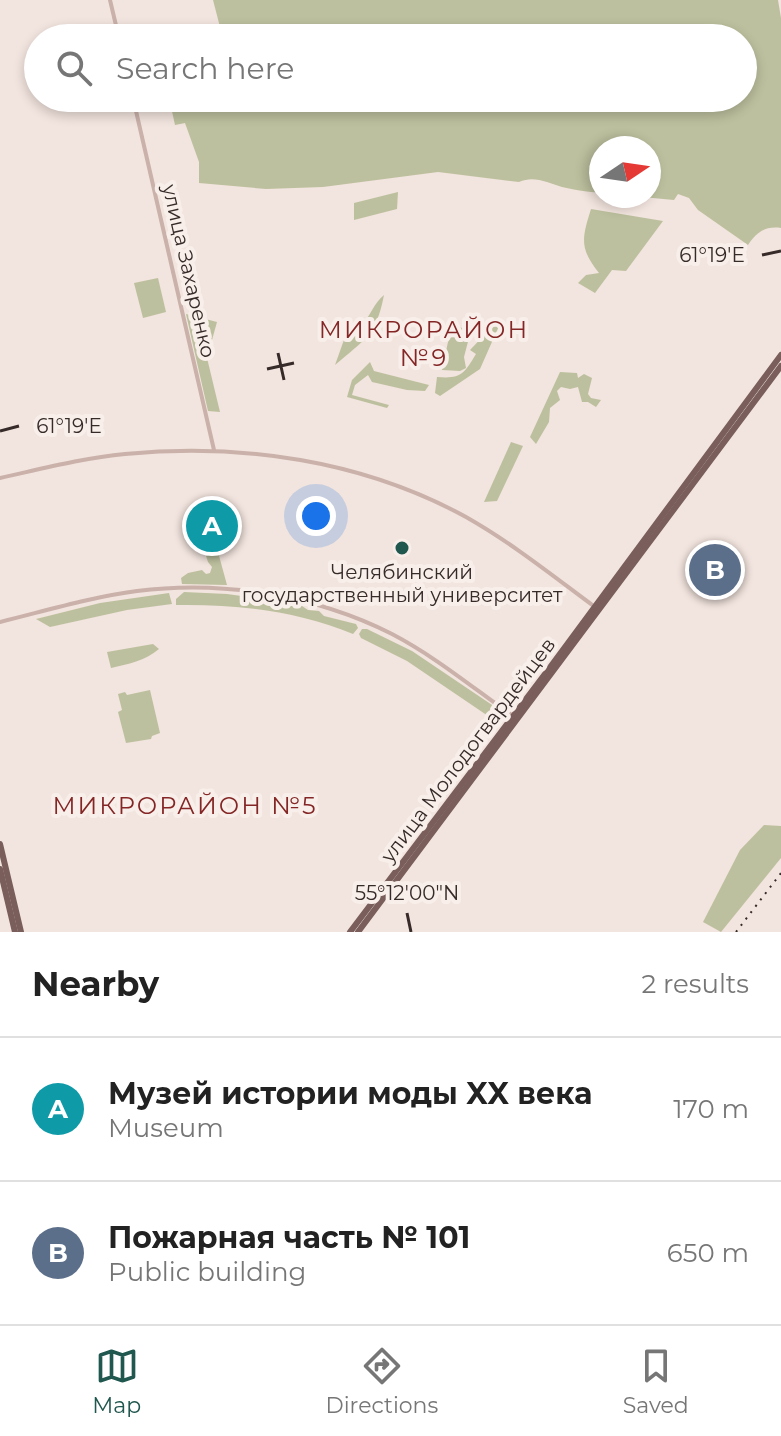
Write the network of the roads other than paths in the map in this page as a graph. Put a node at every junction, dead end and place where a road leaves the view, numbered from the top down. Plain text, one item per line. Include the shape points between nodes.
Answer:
1 (110, 0) edge
2 (116, 24) edge
3 (136, 112) edge
4 (781, 355) edge
5 (781, 366) edge
6 (215, 451) junction
7 (712, 454) junction
8 (0, 478) edge
9 (598, 608) junction
10 (0, 622) edge
11 (516, 718) junction
12 (0, 844) edge
13 (412, 855) junction
14 (1, 865) edge
15 (18, 932) edge
16 (350, 932) edge
17 (358, 932) edge

1 - 2 street
3 - 6 street, улица Захаренко
4 - 7 main road, улица Молодогвардейцев
5 - 7 main road, улица Молодогвардейцев
6 - 8 street via 116,456
6 - 9 street via 305,460 392,484 488,530
7 - 9 main road, улица Молодогвардейцев
9 - 11 main road, улица Молодогвардейцев
10 - 11 street via 150,590 211,588 281,597 392,634 448,667
11 - 13 main road, улица Молодогвардейцев
12 - 14 main road
13 - 16 main road, улица Молодогвардейцев
13 - 17 main road, улица Молодогвардейцев
14 - 15 main road

